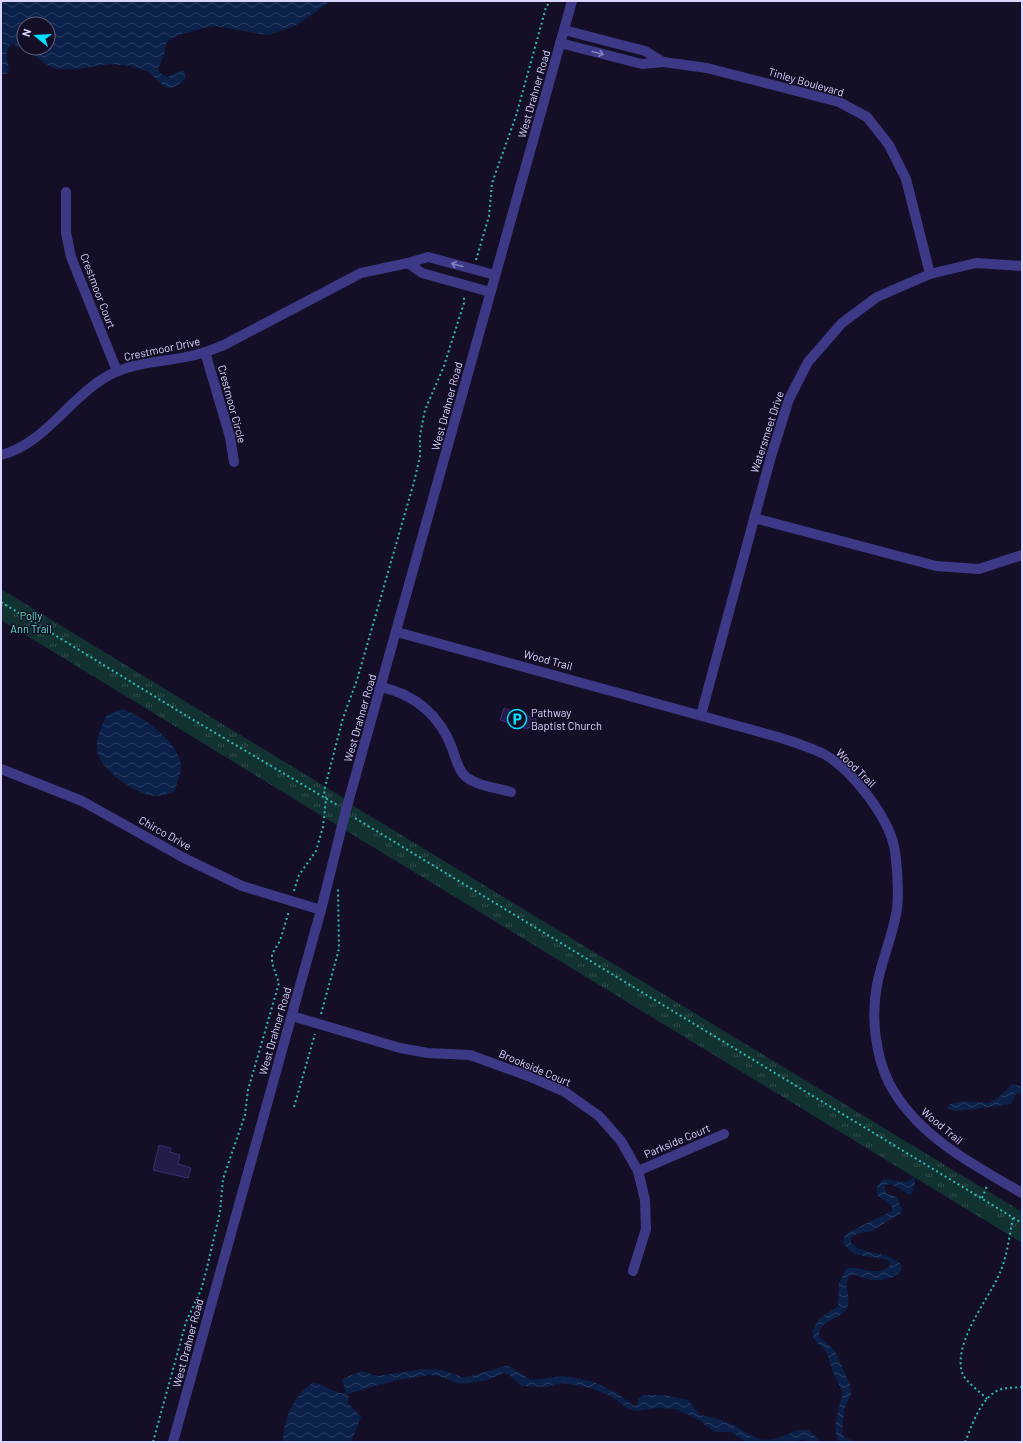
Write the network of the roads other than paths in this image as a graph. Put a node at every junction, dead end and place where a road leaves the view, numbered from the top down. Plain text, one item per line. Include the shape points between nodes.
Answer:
1 (572, 1) edge
2 (564, 30) junction
3 (560, 44) junction
4 (663, 62) junction
5 (66, 192) dead end
6 (408, 263) junction
7 (1022, 266) edge
8 (930, 274) junction
9 (495, 275) junction
10 (490, 292) junction
11 (205, 352) junction
12 (117, 371) junction
13 (1, 455) edge
14 (234, 462) dead end
15 (754, 518) junction
16 (1022, 555) edge
17 (397, 632) junction
18 (381, 687) junction
19 (701, 715) junction
20 (1, 768) edge
21 (511, 792) dead end
22 (321, 910) junction
23 (292, 1016) junction
24 (724, 1134) dead end
25 (638, 1171) junction
26 (1022, 1193) edge
27 (633, 1271) dead end
28 (173, 1442) edge

1 - 2 street, West Drahner Road
2 - 3 street, West Drahner Road
2 - 4 street, Tinley Boulevard via 645,51
3 -> 4 street, Tinley Boulevard via 642,64
3 - 9 street, West Drahner Road
4 - 8 street, Tinley Boulevard via 707,68 839,102 867,117 889,145 906,179
5 - 12 street, Crestmoor Court via 66,233 71,257
9 -> 6 street, Crestmoor Drive via 428,257
6 - 10 street via 422,273
6 - 11 street, Crestmoor Drive via 361,273 230,342
7 - 8 street, Watersmeet Drive via 976,263
8 - 15 street, Watersmeet Drive via 877,297 842,323 808,362 789,399
9 - 10 street, West Drahner Road
10 - 17 street, West Drahner Road
11 - 12 street, Crestmoor Drive
11 - 14 street, Crestmoor Circle via 230,437
12 - 13 street, Crestmoor Drive via 101,380 29,442
15 - 16 street via 936,566 979,568
15 - 19 street, Watersmeet Drive
17 - 18 street, West Drahner Road
17 - 19 street, Wood Trail
18 - 21 street via 395,690 421,703 440,722 464,776
18 - 22 street, West Drahner Road
19 - 26 street, Wood Trail via 820,752 866,791 894,846 897,882 897,907 893,930 877,984 874,1006 877,1046 889,1082 913,1119 953,1152
20 - 22 street, Chirco Drive via 82,801 184,858 242,886
22 - 23 street, West Drahner Road
23 - 25 street, Brookside Court via 400,1048 428,1053 470,1055 565,1092 599,1116 621,1141
23 - 28 street, West Drahner Road
24 - 25 street, Parkside Court
25 - 27 street, Brookside Court via 645,1200 646,1229

